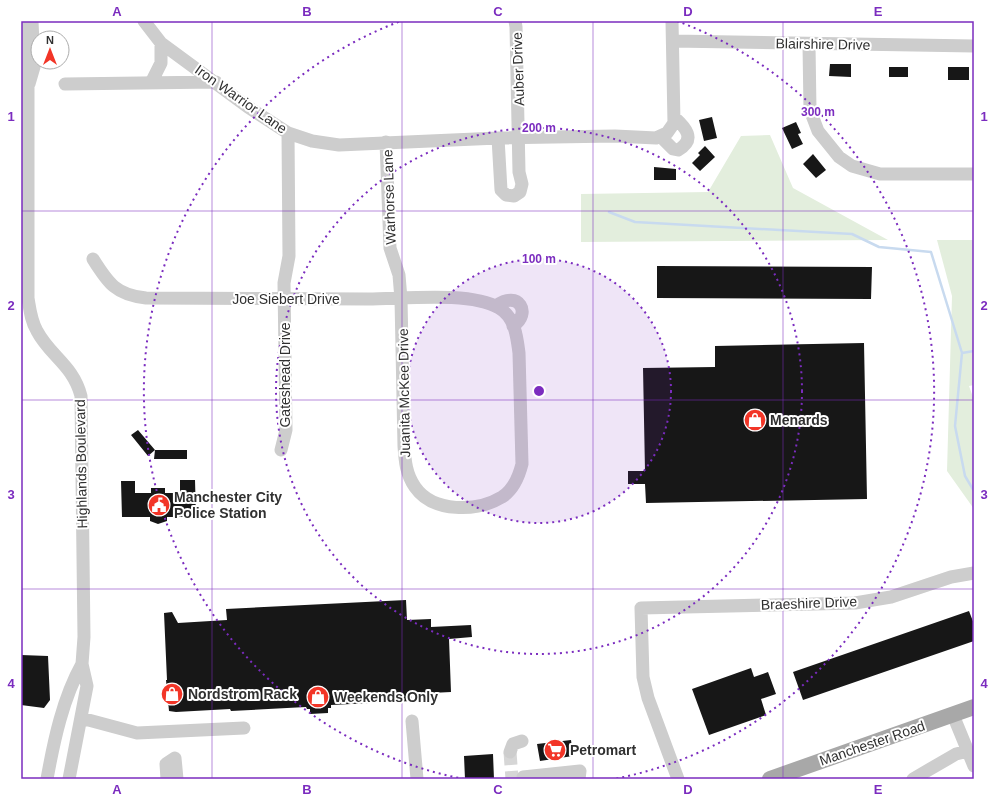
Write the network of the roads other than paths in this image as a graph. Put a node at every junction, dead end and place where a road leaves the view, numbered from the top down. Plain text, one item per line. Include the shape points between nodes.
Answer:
1 (22, 21) edge
2 (32, 21) edge
3 (144, 21) edge
4 (672, 21) edge
5 (516, 22) edge
6 (673, 41) junction
7 (162, 43) junction
8 (809, 44) junction
9 (974, 46) edge
10 (216, 82) junction
11 (151, 83) junction
12 (65, 84) dead end
13 (28, 88) junction
14 (288, 133) junction
15 (498, 138) junction
16 (520, 138) junction
17 (386, 142) junction
18 (974, 174) edge
19 (25, 249) edge
20 (93, 259) dead end
21 (284, 299) junction
22 (402, 299) junction
23 (511, 320) joint
24 (282, 450) dead end
25 (974, 573) edge
26 (82, 664) junction
27 (974, 707) edge
28 (953, 715) junction
29 (81, 718) junction
30 (412, 720) dead end
31 (244, 728) dead end
32 (522, 741) dead end
33 (968, 751) junction
34 (510, 752) dead end
35 (178, 759) junction
36 (974, 766) edge
37 (47, 779) edge
38 (69, 779) edge
39 (167, 779) edge
40 (172, 779) edge
41 (178, 779) edge
42 (181, 779) edge
43 (185, 779) edge
44 (417, 779) edge
45 (523, 779) edge
46 (580, 779) edge
47 (678, 779) edge
48 (770, 779) edge
49 (913, 779) edge

1 - 13 street, Highlands Boulevard via 24,66
2 - 13 street, Highlands Boulevard via 34,67
3 - 7 street, Iron Warrior Lane
4 - 6 street
5 - 16 street, Auber Drive
6 - 8 street, Blairshire Drive
6 - 16 street, Iron Warrior Lane via 667,130
7 - 10 street, Iron Warrior Lane
7 - 11 street via 161,63
8 - 9 street, Blairshire Drive
8 - 18 street via 810,110 818,131 839,157 852,166 880,174
10 - 11 street
10 - 14 street, Iron Warrior Lane
11 - 12 street
13 - 19 street, Highlands Boulevard
14 - 17 street, Iron Warrior Lane via 312,141 339,145
14 - 21 street, Gateshead Drive via 289,256
15 - 16 street, Iron Warrior Lane
15 - 16 street via 501,190 506,195 514,196 522,188 519,172
15 - 17 street, Iron Warrior Lane
17 - 22 street, Warhorse Lane via 389,236 392,259 401,284
19 - 26 street, Highlands Boulevard via 30,315 37,332 74,375 81,396 84,630
20 - 21 street, Joe Siebert Drive via 108,282 131,297
21 - 22 street, Joe Siebert Drive
21 - 24 street, Gateshead Drive via 286,430
22 - 23 street, Joe Siebert Drive via 475,300 496,306 515,300 520,303 521,314 516,324
22 - 23 street, Juanita McKee Drive via 405,464 416,488 429,500 442,506 453,508 486,504 503,496 519,474 522,464 519,353
25 - 47 street, Braeshire Drive via 951,576 891,597 855,602 641,608 643,677 648,698
26 - 29 street, Highlands Boulevard via 87,686
26 - 37 street, Highlands Boulevard via 72,682
27 - 28 main road, Manchester Road
28 - 33 street
28 - 48 main road, Manchester Road
29 - 31 street via 137,733
29 - 38 street, Highlands Boulevard
30 - 44 street
32 - 34 street via 513,744
33 - 36 street
33 - 49 street via 956,754
35 - 39 street via 166,764
35 - 40 street
35 - 41 street
35 - 42 street
35 - 43 street
45 - 46 street via 580,770

